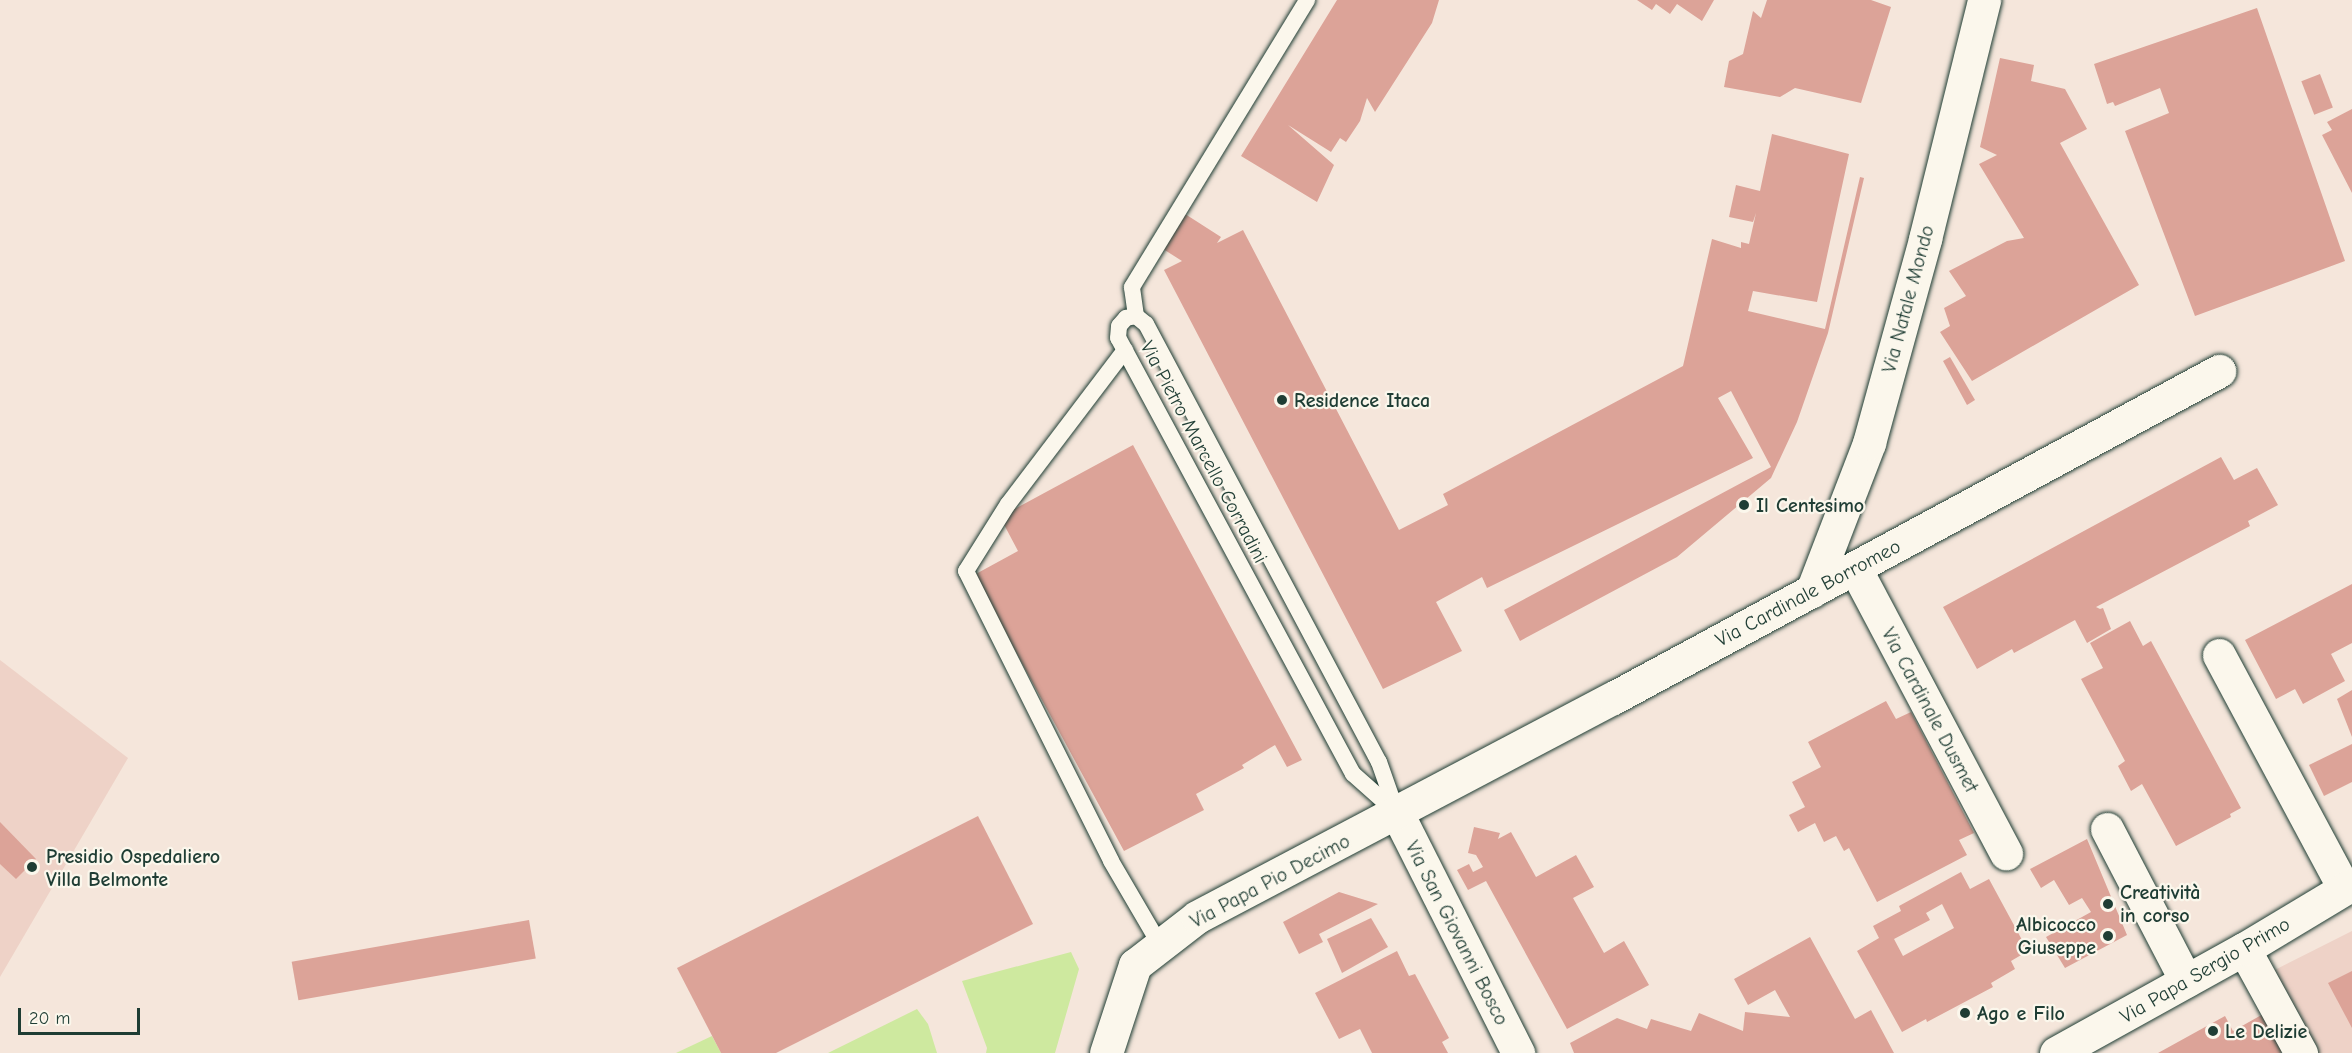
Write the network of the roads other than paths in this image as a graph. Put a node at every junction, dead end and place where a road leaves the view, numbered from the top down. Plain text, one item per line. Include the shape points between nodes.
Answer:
1 (1307, 0) edge
2 (1983, 0) edge
3 (1136, 316) junction
4 (1125, 350) junction
5 (2219, 370) dead end
6 (1855, 568) junction
7 (1812, 591) junction
8 (2219, 655) dead end
9 (1397, 813) junction
10 (2108, 829) dead end
11 (2006, 853) dead end
12 (2348, 886) edge
13 (1160, 945) junction
14 (2244, 949) junction
15 (2186, 981) junction
16 (1106, 1053) edge
17 (1518, 1053) edge
18 (2056, 1053) edge
19 (2301, 1053) edge

1 - 3 lane via 1132,287
2 - 7 street, Via Natale Mondo via 1925,239 1869,443
3 - 4 lane, Via Pietro Marcello Corradini via 1126,318 1119,326 1118,338
3 - 9 lane, Via Pietro Marcello Corradini via 1146,324 1379,762
4 - 9 lane, Via Pietro Marcello Corradini via 1353,774
4 - 13 lane via 1008,504 966,571 1111,861
5 - 6 street, Via Cardinale Borromeo
6 - 7 street, Via Cardinale Borromeo
6 - 11 street, Via Cardinale Dusmet
7 - 9 street, Via Cardinale Borromeo
8 - 12 street
9 - 13 street, Via Papa Pio Decimo via 1197,917
9 - 17 street, Via San Giovanni Bosco
10 - 15 street
12 - 14 street, Via Papa Sergio Primo
13 - 16 street, Via Papa Pio Decimo via 1135,965
14 - 15 street, Via Papa Sergio Primo
14 - 19 street
15 - 18 street, Via Papa Sergio Primo

